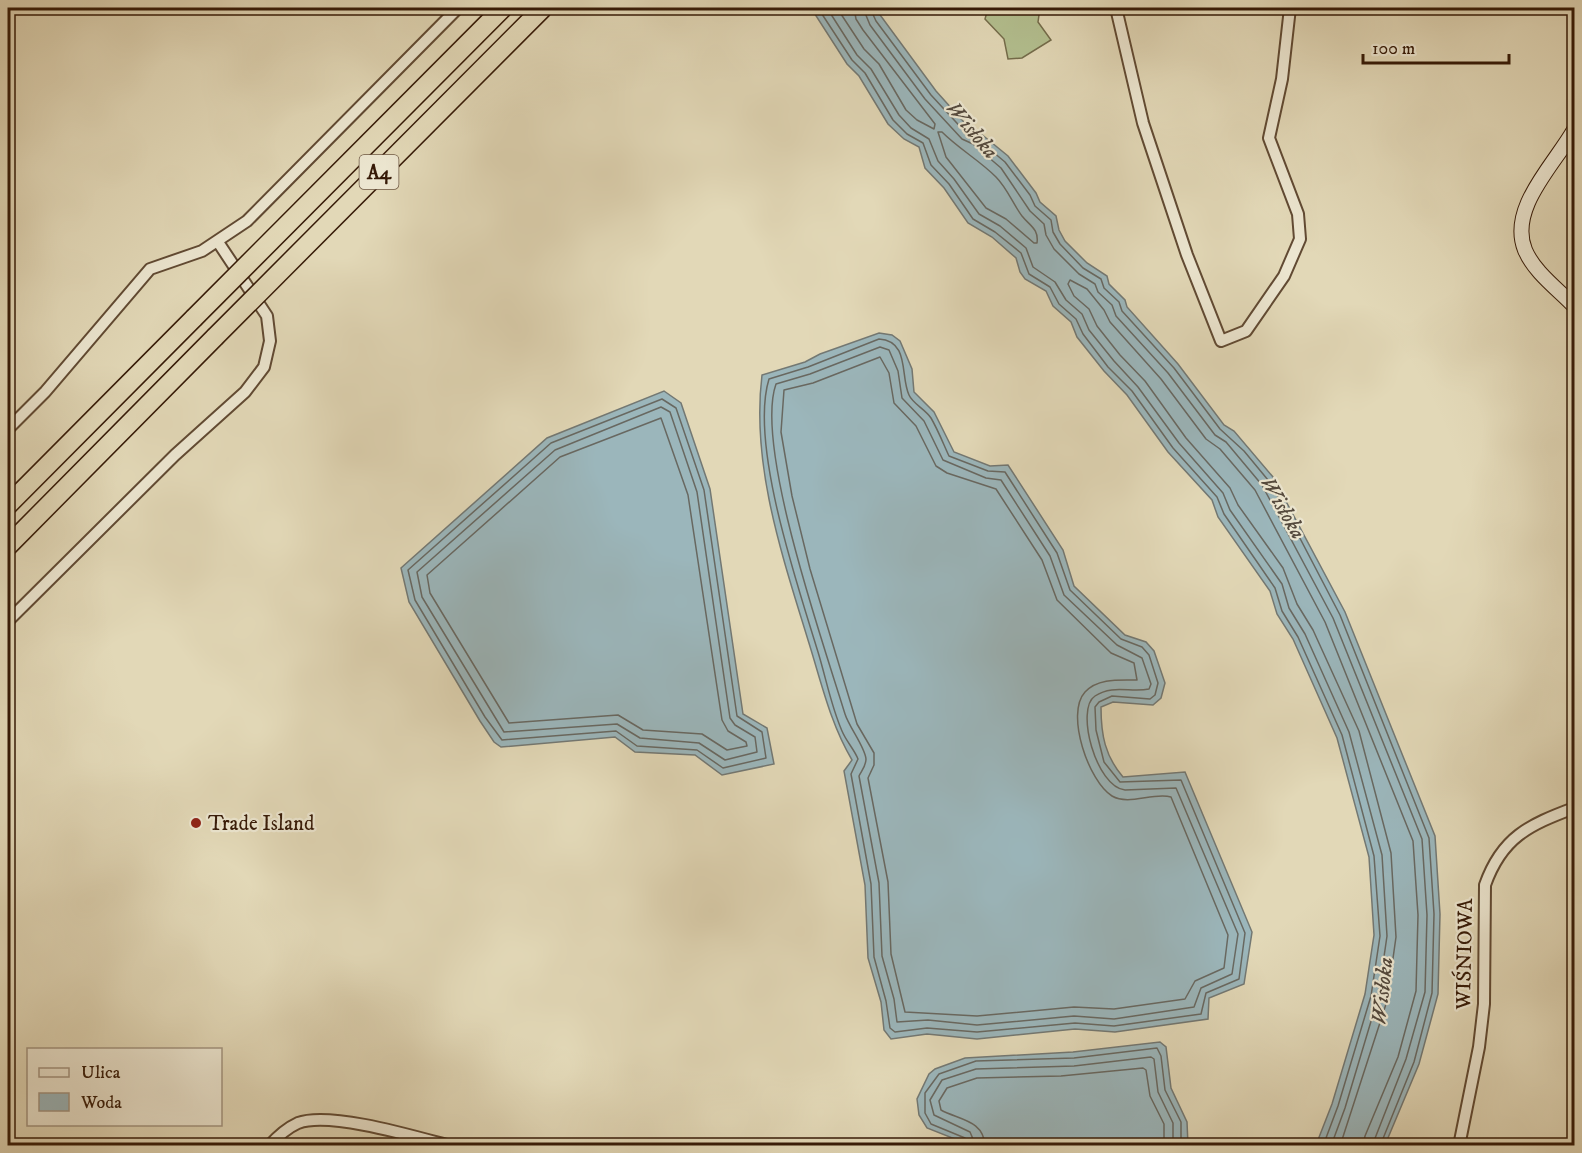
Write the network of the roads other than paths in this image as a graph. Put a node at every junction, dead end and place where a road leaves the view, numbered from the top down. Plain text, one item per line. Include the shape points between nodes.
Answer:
1 (458, 8) edge
2 (503, 8) edge
3 (543, 8) edge
4 (1116, 8) edge
5 (1290, 8) edge
6 (1575, 130) edge
7 (218, 242) junction
8 (1575, 306) edge
9 (8, 429) edge
10 (8, 505) edge
11 (8, 546) edge
12 (8, 621) edge
13 (1575, 808) edge
14 (268, 1146) edge
15 (450, 1146) edge
16 (1458, 1146) edge

1 - 7 street via 247,221
2 - 10 highway, A4, bridge
3 - 11 highway, A4, bridge
4 - 5 street via 1143,123 1187,255 1221,341 1246,331 1284,276 1300,239 1298,214 1269,138 1282,79
6 - 8 street via 1527,206 1521,232 1526,251 1538,269
7 - 9 street via 150,269 45,392
7 - 12 street via 267,316 270,341 264,367 245,392 175,455
13 - 16 street, WIŚNIOWA via 1546,819 1510,841 1485,885 1484,1004
14 - 15 street via 297,1124 315,1120 386,1130

